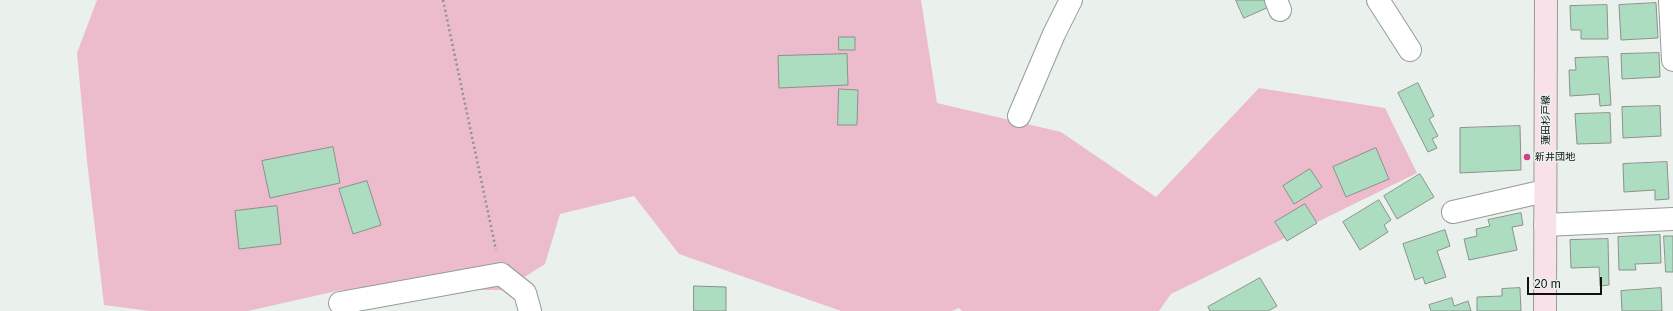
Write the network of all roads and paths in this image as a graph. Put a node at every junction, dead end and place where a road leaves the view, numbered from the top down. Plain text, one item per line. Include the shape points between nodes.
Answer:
1 (442, 0) edge
2 (1071, 0) edge
3 (1378, 0) edge
4 (1546, 0) edge
5 (1670, 0) edge
6 (1410, 50) dead end
7 (1673, 60) edge
8 (1018, 116) dead end
9 (1545, 191) junction
10 (1453, 212) dead end
11 (1673, 219) edge
12 (1545, 225) junction
13 (501, 274) junction
14 (340, 303) dead end
15 (530, 311) edge
16 (1545, 311) edge

1 - 13 path
2 - 8 street
3 - 6 street
4 - 9 main road, 蓮田杉戸線
5 - 7 street
9 - 10 street
9 - 12 main road, 蓮田杉戸線
11 - 12 street
12 - 16 main road, 蓮田杉戸線
13 - 14 street
13 - 15 street via 525,293

